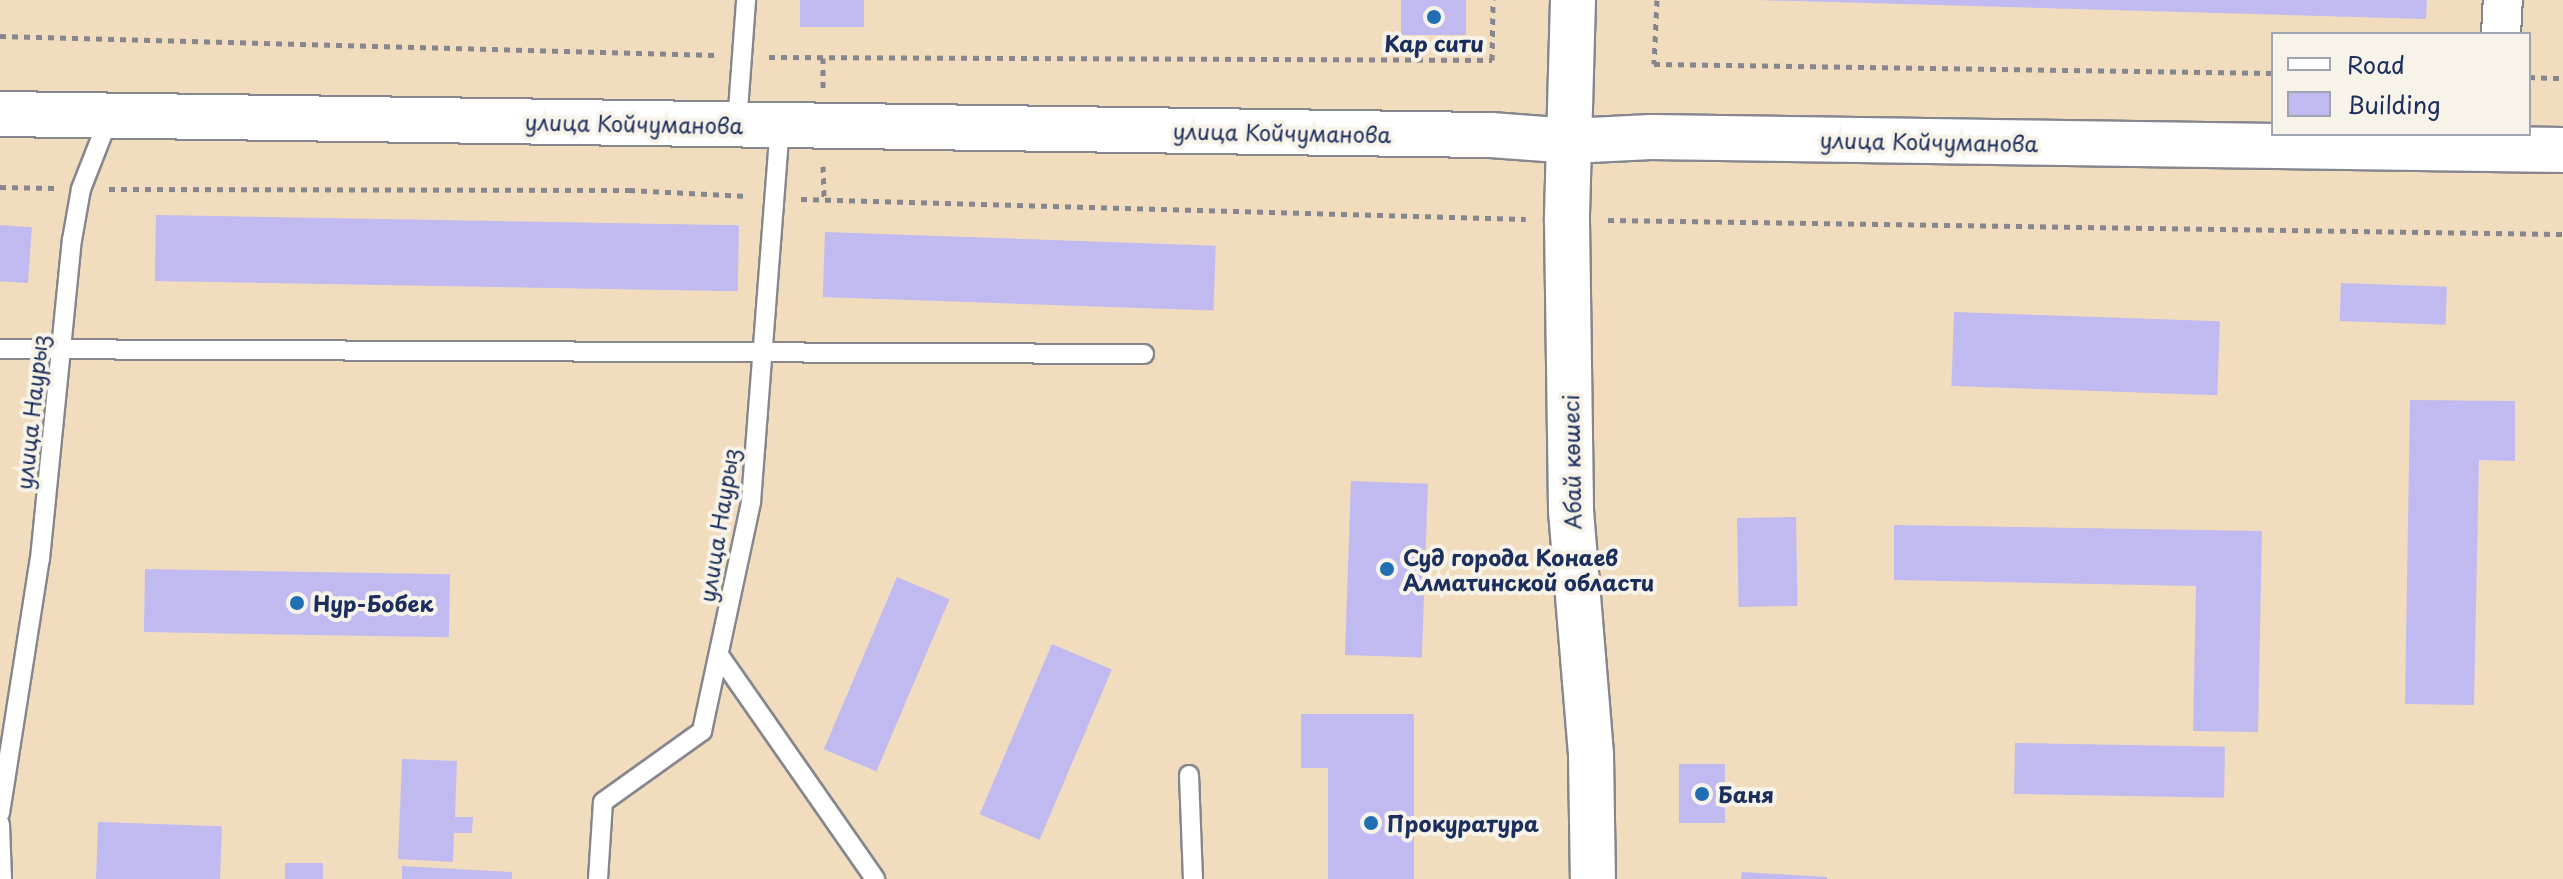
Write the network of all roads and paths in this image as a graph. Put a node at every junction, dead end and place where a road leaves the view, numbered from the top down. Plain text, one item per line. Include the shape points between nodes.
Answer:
1 (746, 0) edge
2 (1493, 0) edge
3 (1573, 0) edge
4 (1657, 0) edge
5 (2503, 0) edge
6 (2501, 32) edge
7 (1492, 60) dead end
8 (2271, 73) edge
9 (2531, 77) edge
10 (2563, 78) edge
11 (0, 114) edge
12 (110, 115) junction
13 (737, 124) junction
14 (780, 126) junction
15 (1570, 141) junction
16 (2497, 141) edge
17 (2563, 150) edge
18 (0, 187) edge
19 (81, 189) junction
20 (773, 198) junction
21 (1567, 221) junction
22 (2563, 234) edge
23 (63, 347) junction
24 (0, 349) edge
25 (764, 353) junction
26 (1144, 354) dead end
27 (719, 655) junction
28 (1189, 775) dead end
29 (0, 813) edge
30 (0, 824) edge
31 (2, 879) edge
32 (598, 879) edge
33 (875, 879) edge
34 (1193, 879) edge
35 (1593, 879) edge

1 - 13 lane
2 - 7 path
3 - 15 street, Абай көшесі
4 - 8 path via 1654,64
5 - 6 street
9 - 10 path
11 - 12 street, улица Койчуманова
12 - 13 street, улица Койчуманова
12 - 19 lane, улица Наурыз
13 - 14 street, улица Койчуманова
14 - 15 street, улица Койчуманова via 1491,135
14 - 20 lane, улица Наурыз
15 - 16 street, улица Койчуманова
15 - 21 street, Абай көшесі
16 - 17 street, улица Койчуманова
18 - 19 path
19 - 20 path via 629,190
19 - 23 lane, улица Наурыз
20 - 21 path
20 - 25 lane, улица Наурыз
21 - 22 path
21 - 35 street, Абай көшесі via 1571,511 1591,756
23 - 24 lane
23 - 25 lane
23 - 29 lane, улица Наурыз via 40,559
25 - 26 lane
25 - 27 lane, улица Наурыз via 751,502
27 - 32 lane, улица Наурыз via 702,731 603,802
27 - 33 lane
28 - 34 lane
30 - 31 lane

